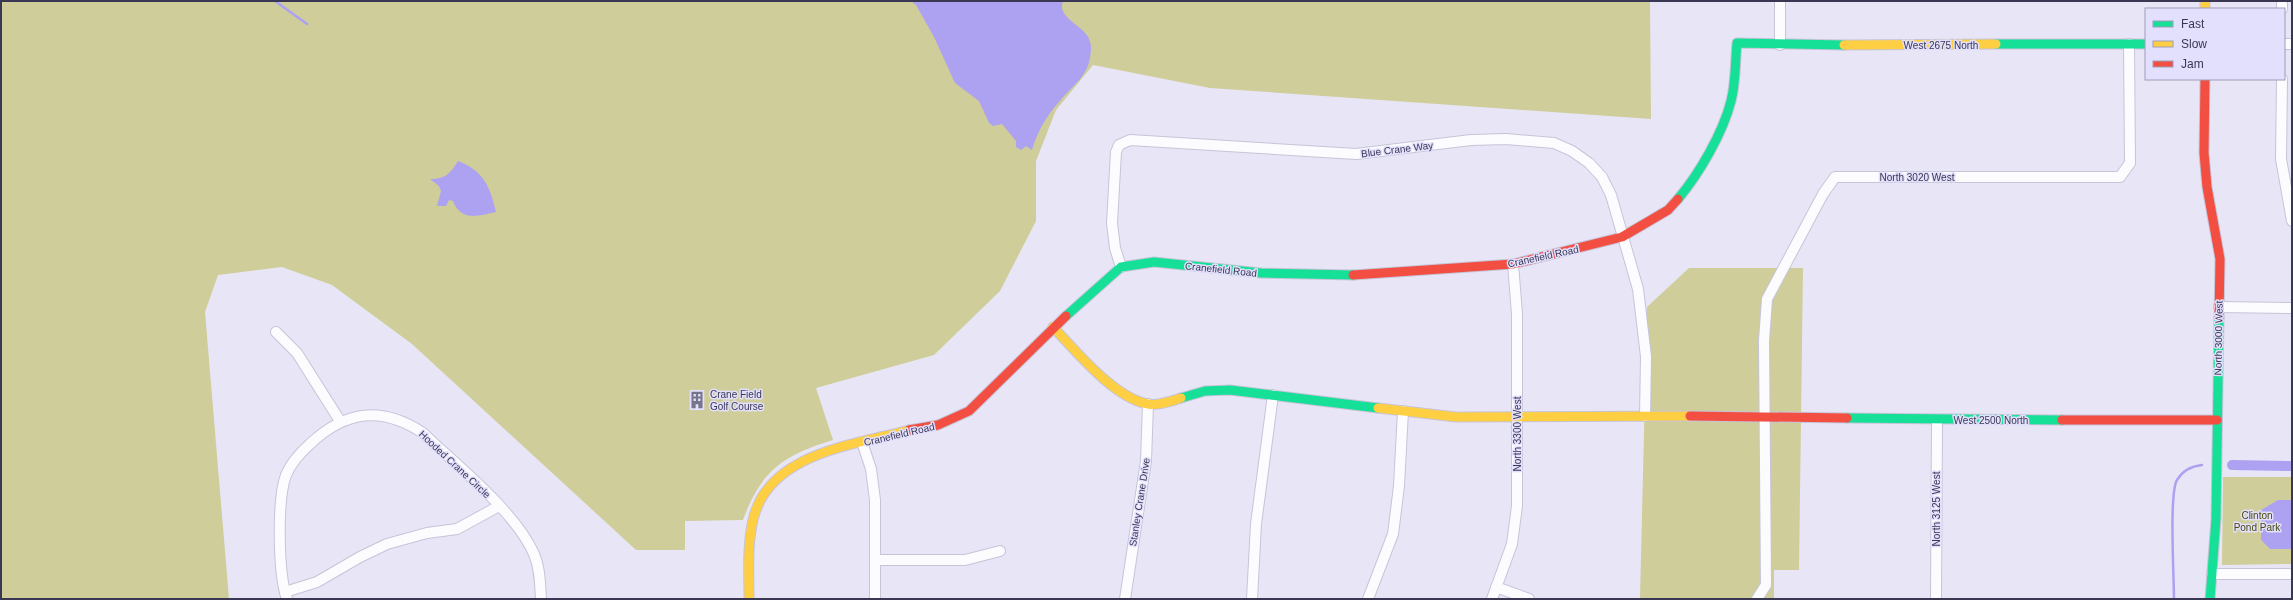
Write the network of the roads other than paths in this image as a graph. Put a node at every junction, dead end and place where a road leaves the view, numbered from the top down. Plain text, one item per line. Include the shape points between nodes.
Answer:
1 (1780, 1) edge
2 (1737, 43) joint
3 (2129, 44) junction
4 (2145, 44) edge
5 (1780, 45) junction
6 (2205, 80) edge
7 (2282, 80) edge
8 (2292, 221) edge
9 (1622, 237) junction
10 (1513, 264) junction
11 (1121, 267) junction
12 (2219, 306) junction
13 (2292, 308) edge
14 (1053, 327) junction
15 (276, 332) dead end
16 (1273, 395) junction
17 (1148, 404) junction
18 (1403, 411) junction
19 (1517, 416) junction
20 (1645, 416) junction
21 (1765, 416) junction
22 (1937, 420) junction
23 (2217, 420) junction
24 (340, 421) junction
25 (862, 442) junction
26 (499, 506) junction
27 (1000, 551) dead end
28 (875, 560) junction
29 (2212, 574) junction
30 (2292, 574) edge
31 (1496, 587) junction
32 (286, 596) edge
33 (541, 599) edge
34 (750, 599) edge
35 (875, 599) edge
36 (1124, 599) edge
37 (1252, 599) edge
38 (1368, 599) edge
39 (1492, 599) edge
40 (1529, 599) edge
41 (1757, 599) edge
42 (1936, 599) edge
43 (2210, 599) edge

1 - 5 street
2 - 5 street, West 2675 North
2 - 9 street, Cranefield Road via 1731,101 1719,133 1686,189 1668,210
3 - 4 street, West 2675 North
3 - 5 street, West 2675 North
3 - 21 street, North 3020 West via 2130,163 2120,177 1835,177 1823,194 1767,299 1764,319
6 - 12 street, North 3000 West via 2204,154 2219,253
7 - 8 street via 2282,159
9 - 10 street, Cranefield Road
9 - 11 street, Blue Crane Way via 1611,196 1602,177 1589,163 1554,143 1506,139 1471,140 1356,154 1130,140 1119,144 1112,224
9 - 20 street, Blue Crane Way via 1638,289 1646,357
10 - 11 street, Cranefield Road via 1371,275 1261,273 1154,262
10 - 19 street, North 3300 West via 1517,314
11 - 14 street, Cranefield Road
12 - 13 street
12 - 23 street, North 3000 West
14 - 17 street via 1124,394
14 - 25 street, Cranefield Road via 968,411 938,425
15 - 24 street via 297,353
16 - 17 street, West 2500 North via 1230,390 1204,392
16 - 18 street, West 2500 North
16 - 37 street via 1256,524
17 - 36 street, Stanley Crane Drive via 1146,461
18 - 19 street, West 2500 North via 1456,417
18 - 38 street via 1399,486 1393,534
19 - 20 street, West 2500 North
19 - 31 street, North 3300 West via 1517,506 1512,544
20 - 21 street, West 2500 North
21 - 22 street, West 2500 North
21 - 41 street via 1766,585
22 - 23 street, West 2500 North
22 - 42 street, North 3125 West
23 - 29 street, North 3000 West via 2216,519
24 - 26 street, Hooded Crane Circle via 357,416 375,415 392,417 410,424 423,433
24 - 32 street, Hooded Crane Circle via 322,432 300,454 286,475 281,509 281,569
25 - 28 street via 871,469 875,500
25 - 34 street, Cranefield Road via 801,461 787,469 770,485 759,502 753,520 750,544
26 - 32 street via 457,529 427,533 387,544
26 - 33 street, Hooded Crane Circle via 514,521 534,554 540,576
27 - 28 street via 965,560
28 - 35 street
29 - 30 street
29 - 43 street, North 3000 West
31 - 39 street, North 3300 West
31 - 40 street

